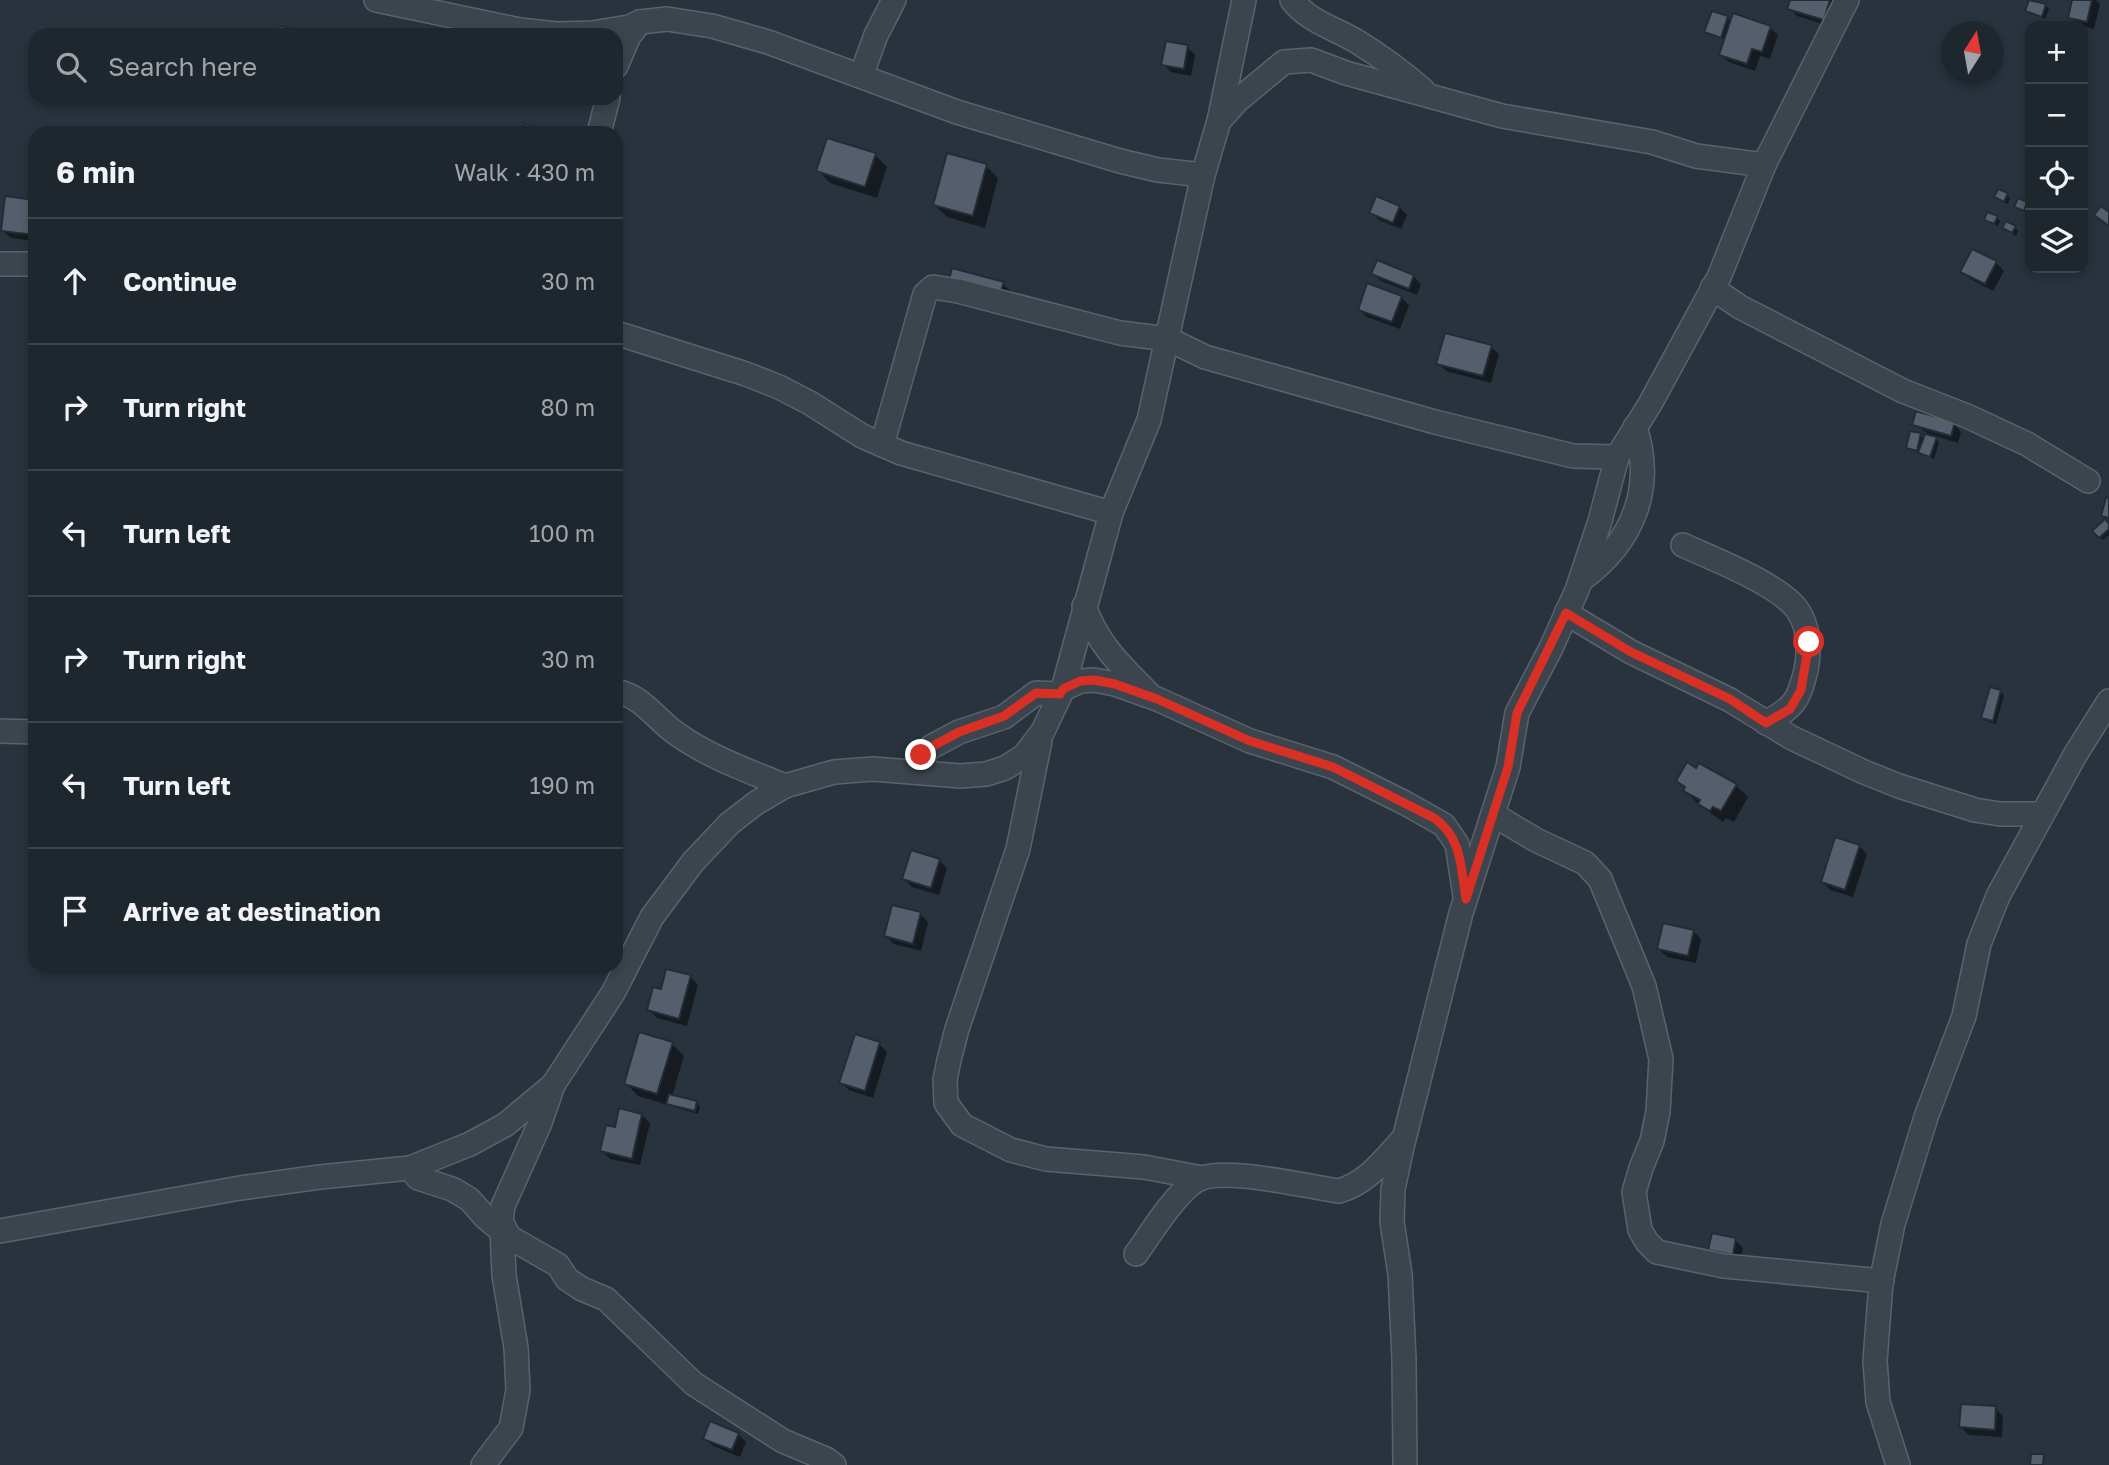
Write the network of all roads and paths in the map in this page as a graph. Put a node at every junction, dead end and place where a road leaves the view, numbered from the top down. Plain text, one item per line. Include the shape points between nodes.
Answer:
1 (376, 0) edge
2 (894, 0) edge
3 (1244, 0) edge
4 (1292, 0) edge
5 (1847, 0) edge
6 (636, 16) edge
7 (510, 28) edge
8 (605, 28) edge
9 (623, 50) edge
10 (861, 76) junction
11 (1431, 96) junction
12 (606, 105) edge
13 (1219, 121) junction
14 (600, 126) edge
15 (1764, 166) junction
16 (1203, 175) junction
17 (0, 264) edge
18 (28, 264) edge
19 (1712, 288) junction
20 (623, 335) edge
21 (1168, 339) junction
22 (1635, 427) junction
23 (882, 445) junction
24 (1617, 457) junction
25 (2088, 481) dead end
26 (1111, 513) junction
27 (1683, 545) dead end
28 (1581, 580) junction
29 (1084, 606) junction
30 (1566, 613) junction
31 (1061, 691) junction
32 (623, 693) edge
33 (1152, 697) junction
34 (2109, 701) edge
35 (1766, 723) junction
36 (0, 731) edge
37 (1043, 731) junction
38 (28, 732) edge
39 (928, 774) junction
40 (785, 786) junction
41 (2042, 814) junction
42 (1494, 815) junction
43 (1466, 899) junction
44 (553, 1085) junction
45 (1404, 1138) junction
46 (410, 1168) junction
47 (1202, 1178) junction
48 (0, 1231) edge
49 (505, 1234) junction
50 (1136, 1254) dead end
51 (1882, 1281) junction
52 (484, 1464) edge
53 (834, 1465) edge
54 (1405, 1465) edge
55 (1898, 1465) edge

1 - 7 street
2 - 10 street
3 - 13 street
4 - 11 street via 1312,19 1358,42
5 - 15 street
6 - 8 street
6 - 9 street
6 - 10 street via 712,26
10 - 16 street via 957,112 1120,161
11 - 13 street via 1311,60 1295,60 1284,62
11 - 15 street via 1502,117
12 - 14 street
13 - 16 street
15 - 19 street
16 - 21 street
17 - 18 street
19 - 22 street
19 - 25 street via 1903,391 2010,436
20 - 23 street via 779,387
21 - 23 street via 1119,333 933,287 925,294
21 - 24 street via 1205,357 1435,422 1573,456
21 - 26 street via 1149,420
22 - 24 street
22 - 28 street via 1644,471 1640,498 1616,549
23 - 26 street
24 - 28 street
26 - 29 street
27 - 35 street via 1759,582 1797,610 1809,642 1801,690 1790,709
28 - 30 street
29 - 31 street
29 - 33 street via 1098,639
30 - 35 street via 1631,652 1730,699
30 - 42 street via 1517,713
31 - 33 street via 1094,680
31 - 37 street
31 - 39 street via 1036,693 1004,716 931,747 921,755
32 - 40 street via 635,697 687,740
33 - 43 street via 1250,741 1333,767 1434,818 1457,844
34 - 41 street
35 - 41 street via 1899,786 1975,810
36 - 38 street
37 - 39 street via 1024,756 1005,768 961,776
37 - 47 street via 1018,849 957,1029 945,1080 946,1103 962,1125 1011,1150 1046,1159 1144,1167
39 - 40 street via 873,769 834,772
40 - 44 street via 730,823 693,862 652,917 613,993
41 - 51 street via 1998,896 1979,944 1964,1016 1893,1224
42 - 43 street
42 - 51 street via 1585,863 1600,879 1644,986 1661,1059 1658,1112 1634,1192 1640,1230 1647,1242 1657,1252 1724,1266
43 - 45 street
44 - 46 street via 505,1125
44 - 49 street via 503,1206
45 - 47 street via 1372,1173 1354,1187 1339,1191 1234,1176
45 - 54 street via 1393,1189 1392,1222 1400,1274
46 - 48 street via 240,1188
46 - 49 street via 418,1178 469,1199
47 - 50 street via 1179,1197
49 - 52 street via 504,1275 518,1390 511,1428
49 - 53 street via 558,1265 567,1279 606,1298 694,1384 783,1441
51 - 55 street via 1875,1361 1878,1402

